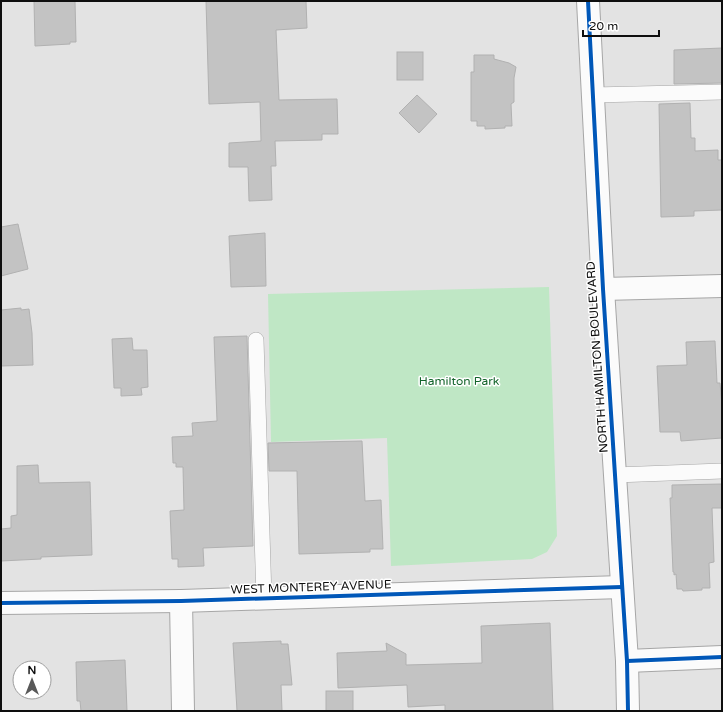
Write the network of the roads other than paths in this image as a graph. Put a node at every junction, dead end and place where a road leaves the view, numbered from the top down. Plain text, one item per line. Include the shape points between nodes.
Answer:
1 (588, 1) edge
2 (722, 92) edge
3 (593, 95) junction
4 (722, 286) edge
5 (603, 289) junction
6 (256, 340) dead end
7 (722, 472) edge
8 (615, 475) junction
9 (622, 588) junction
10 (264, 598) junction
11 (181, 601) junction
12 (1, 603) edge
13 (722, 657) edge
14 (627, 661) junction
15 (183, 711) edge
16 (628, 711) edge

1 - 3 street, NORTH HAMILTON BOULEVARD
2 - 3 lane
3 - 5 street, NORTH HAMILTON BOULEVARD
4 - 5 street
5 - 8 street, NORTH HAMILTON BOULEVARD
6 - 10 lane
7 - 8 lane
8 - 9 street, NORTH HAMILTON BOULEVARD
9 - 10 street, WEST MONTEREY AVENUE
9 - 14 street, NORTH HAMILTON BOULEVARD
10 - 11 street, WEST MONTEREY AVENUE
11 - 12 street, WEST MONTEREY AVENUE
11 - 15 street
13 - 14 street
14 - 16 street, NORTH HAMILTON BOULEVARD

